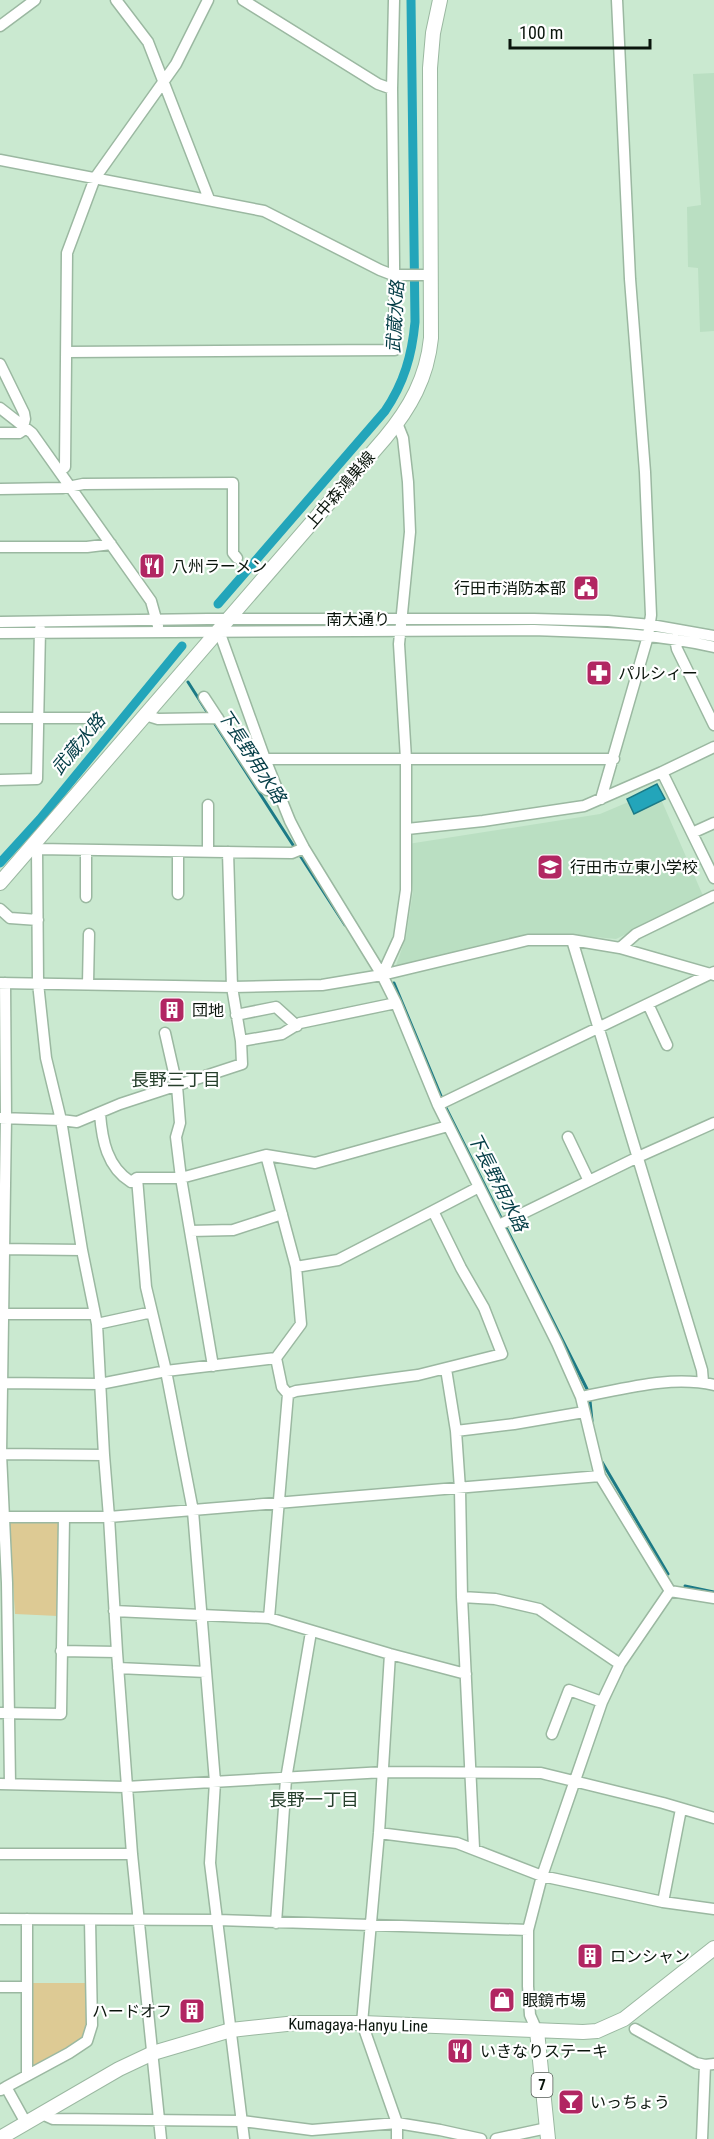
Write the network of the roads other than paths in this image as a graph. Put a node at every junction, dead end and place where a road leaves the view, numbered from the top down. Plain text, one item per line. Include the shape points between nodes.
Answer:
1 (36, 0) edge
2 (116, 0) edge
3 (208, 0) edge
4 (243, 0) edge
5 (394, 0) edge
6 (440, 0) edge
7 (617, 0) edge
8 (0, 26) edge
9 (164, 82) junction
10 (392, 89) junction
11 (0, 160) edge
12 (95, 178) junction
13 (209, 199) junction
14 (398, 275) junction
15 (427, 275) junction
16 (67, 352) junction
17 (0, 364) edge
18 (0, 408) edge
19 (397, 423) junction
20 (24, 426) junction
21 (0, 433) edge
22 (60, 471) junction
23 (70, 487) junction
24 (0, 489) edge
25 (111, 544) junction
26 (0, 548) edge
27 (237, 558) dead end
28 (157, 619) junction
29 (229, 619) junction
30 (0, 622) edge
31 (401, 625) junction
32 (40, 628) junction
33 (219, 631) junction
34 (649, 631) junction
35 (159, 632) junction
36 (0, 633) edge
37 (714, 636) edge
38 (675, 639) junction
39 (714, 647) edge
40 (204, 697) dead end
41 (145, 715) junction
42 (0, 718) edge
43 (40, 718) junction
44 (214, 718) junction
45 (97, 721) dead end
46 (714, 726) edge
47 (714, 747) edge
48 (265, 759) junction
49 (406, 759) junction
50 (614, 759) junction
51 (662, 772) junction
52 (0, 780) edge
53 (277, 790) junction
54 (601, 799) junction
55 (208, 805) dead end
56 (714, 823) edge
57 (407, 829) junction
58 (692, 833) junction
59 (35, 847) junction
60 (304, 848) junction
61 (86, 851) junction
62 (178, 852) junction
63 (208, 852) junction
64 (228, 852) junction
65 (714, 878) edge
66 (0, 882) edge
67 (178, 894) dead end
68 (714, 896) edge
69 (86, 897) dead end
70 (0, 909) edge
71 (38, 920) junction
72 (89, 934) dead end
73 (572, 940) junction
74 (620, 948) junction
75 (713, 973) edge
76 (382, 975) junction
77 (3, 983) edge
78 (38, 983) junction
79 (88, 984) junction
80 (232, 987) junction
81 (396, 1003) junction
82 (648, 1004) junction
83 (236, 1015) junction
84 (297, 1026) junction
85 (598, 1028) junction
86 (165, 1033) dead end
87 (241, 1041) junction
88 (667, 1045) dead end
89 (3, 1054) edge
90 (177, 1086) junction
91 (442, 1103) junction
92 (100, 1114) junction
93 (3, 1118) edge
94 (61, 1120) junction
95 (714, 1123) edge
96 (448, 1126) junction
97 (568, 1137) dead end
98 (266, 1155) junction
99 (638, 1156) junction
100 (137, 1178) junction
101 (181, 1178) junction
102 (589, 1181) junction
103 (2, 1184) edge
104 (479, 1187) junction
105 (433, 1211) junction
106 (282, 1214) junction
107 (503, 1223) junction
108 (190, 1231) junction
109 (2, 1249) edge
110 (82, 1250) junction
111 (296, 1267) junction
112 (152, 1312) junction
113 (2, 1314) edge
114 (95, 1319) junction
115 (276, 1358) junction
116 (213, 1366) junction
117 (446, 1369) junction
118 (166, 1371) junction
119 (1, 1383) edge
120 (100, 1384) junction
121 (708, 1384) edge
122 (288, 1394) junction
123 (581, 1397) junction
124 (584, 1412) junction
125 (456, 1431) junction
126 (0, 1454) edge
127 (105, 1455) junction
128 (600, 1476) junction
129 (460, 1490) junction
130 (278, 1502) junction
131 (193, 1511) junction
132 (2, 1517) edge
133 (64, 1517) junction
134 (109, 1517) junction
135 (3, 1583) edge
136 (670, 1591) junction
137 (462, 1597) junction
138 (714, 1598) edge
139 (114, 1611) junction
140 (201, 1614) junction
141 (269, 1618) junction
142 (311, 1632) junction
143 (4, 1648) edge
144 (61, 1651) junction
145 (117, 1652) junction
146 (390, 1654) junction
147 (620, 1664) junction
148 (118, 1668) junction
149 (206, 1672) junction
150 (466, 1674) junction
151 (602, 1702) junction
152 (5, 1713) edge
153 (552, 1734) dead end
154 (384, 1772) junction
155 (471, 1772) junction
156 (286, 1779) junction
157 (576, 1781) junction
158 (215, 1782) junction
159 (5, 1784) edge
160 (126, 1787) junction
161 (681, 1809) junction
162 (714, 1818) edge
163 (380, 1833) junction
164 (474, 1848) junction
165 (0, 1854) edge
166 (132, 1854) junction
167 (542, 1876) junction
168 (663, 1902) junction
169 (714, 1909) edge
170 (0, 1919) edge
171 (27, 1919) junction
172 (90, 1920) junction
173 (138, 1920) junction
174 (218, 1920) junction
175 (276, 1923) junction
176 (371, 1925) junction
177 (528, 1930) junction
178 (714, 1947) edge
179 (0, 1987) edge
180 (27, 1987) junction
181 (362, 2023) junction
182 (635, 2029) dead end
183 (231, 2031) junction
184 (537, 2031) junction
185 (153, 2053) junction
186 (709, 2065) edge
187 (27, 2075) junction
188 (3, 2088) edge
189 (42, 2114) junction
190 (160, 2120) junction
191 (242, 2121) junction
192 (26, 2123) junction
193 (397, 2123) junction
194 (548, 2134) edge
195 (0, 2138) edge
196 (161, 2139) edge
197 (244, 2139) edge
198 (397, 2139) edge
199 (481, 2139) edge
200 (496, 2139) edge
201 (702, 2139) edge

1 - 8 street
2 - 9 street via 148,42
3 - 9 street
4 - 10 street
5 - 10 street
6 - 15 main road, 上中森鴻巣線 via 430,68
7 - 34 street via 630,279 645,472
9 - 12 street
9 - 13 street
10 - 14 street
11 - 12 street
12 - 13 street
12 - 16 street via 67,253
13 - 14 street via 264,211 380,270
14 - 15 street
14 - 16 street via 395,350
15 - 19 main road, 上中森鴻巣線 via 431,329 427,361 415,396
16 - 22 street via 65,467
17 - 20 street via 24,413
18 - 20 street
19 - 29 main road, 上中森鴻巣線
19 - 31 street via 403,438 410,532
20 - 21 street via 18,433
20 - 22 street
22 - 23 street
23 - 24 street
23 - 25 street
23 - 27 street via 233,483 233,553
25 - 26 street
25 - 28 street via 151,601
28 - 29 street, 南大通り
28 - 32 street, 南大通り
28 - 35 street
29 - 31 street, 南大通り
29 - 33 main road, 上中森鴻巣線
30 - 32 street, 南大通り
31 - 33 street, 南大通り
31 - 34 street, 南大通り via 534,619 600,621
31 - 49 street
32 - 35 street, 南大通り
32 - 36 street, 南大通り
32 - 43 street
33 - 35 street, 南大通り
33 - 41 main road, 上中森鴻巣線
33 - 48 street
34 - 37 street, 南大通り
34 - 38 street, 南大通り
34 - 50 street
38 - 39 street, 南大通り
38 - 46 street
40 - 44 street
41 - 44 street via 158,719
41 - 59 main road, 上中森鴻巣線
42 - 43 street
43 - 45 street via 92,717
43 - 52 street via 40,781
44 - 53 street via 263,787
47 - 51 street
48 - 49 street
48 - 53 street
49 - 50 street
49 - 57 street
50 - 54 street
51 - 54 street
51 - 58 street
53 - 60 street
54 - 57 street via 584,806
55 - 63 street
56 - 58 street
57 - 76 street via 406,890 399,938
58 - 65 street
59 - 61 street
59 - 66 main road, 上中森鴻巣線
59 - 71 street
60 - 64 street via 292,853
60 - 76 street
61 - 62 street
61 - 69 street
62 - 63 street
62 - 67 street
63 - 64 street
64 - 80 street
68 - 74 street via 636,934
70 - 71 street via 10,918
71 - 78 street
72 - 79 street
73 - 74 street
73 - 76 street via 528,940
73 - 85 street
74 - 75 street
75 - 82 street
76 - 80 street via 322,985
76 - 81 street
77 - 78 street
77 - 89 street
78 - 79 street
78 - 94 street via 46,1058
79 - 80 street
80 - 83 street
81 - 84 street
81 - 91 street
82 - 85 street
82 - 88 street
83 - 84 street via 276,1007
83 - 87 street
84 - 87 street via 282,1034
85 - 91 street
85 - 99 street
86 - 90 street
87 - 90 street via 242,1064
89 - 93 street
90 - 92 street
90 - 101 street via 180,1123 176,1137
91 - 96 street
92 - 94 street via 76,1122
92 - 100 street via 110,1160 125,1179 130,1182
93 - 94 street
93 - 103 street
94 - 110 street
95 - 99 street
96 - 98 street via 315,1163
96 - 104 street
97 - 102 street
98 - 101 street
98 - 106 street
99 - 102 street
99 - 121 street
100 - 101 street
100 - 112 street via 146,1287
101 - 108 street
102 - 107 street
103 - 109 street
104 - 105 street
104 - 107 street
105 - 111 street via 338,1260
105 - 117 street via 484,1308 502,1354
106 - 108 street via 233,1230
106 - 111 street
107 - 123 street
108 - 116 street
109 - 110 street
109 - 113 street
110 - 114 street
111 - 115 street via 301,1324
112 - 114 street
112 - 118 street
113 - 114 street
113 - 119 street
114 - 120 street
115 - 116 street
115 - 122 street via 282,1388
116 - 118 street
117 - 122 street
117 - 125 street
118 - 120 street
118 - 131 street
119 - 120 street
119 - 126 street
120 - 127 street
121 - 123 street via 661,1383
122 - 130 street
123 - 124 street
124 - 125 street
124 - 128 street
125 - 129 street
126 - 127 street
126 - 132 street
127 - 134 street
128 - 129 street
128 - 136 street
129 - 130 street
129 - 137 street
130 - 131 street
130 - 141 street
131 - 134 street
131 - 140 street
132 - 133 street
132 - 135 street
133 - 134 street
133 - 144 street
134 - 139 street
135 - 143 street
136 - 138 street
136 - 147 street
137 - 147 street via 495,1599 539,1609
137 - 150 street
139 - 140 street
139 - 145 street
140 - 141 street
140 - 149 street
141 - 142 street
142 - 146 street
142 - 156 street
143 - 152 street
144 - 145 street
144 - 152 street via 61,1714
145 - 148 street
146 - 150 street
146 - 154 street
147 - 151 street
148 - 149 street
148 - 160 street
149 - 158 street
150 - 155 street
151 - 153 street via 569,1690
151 - 157 street
152 - 159 street
154 - 155 street
154 - 156 street
154 - 163 street
155 - 157 street via 541,1773
155 - 164 street
156 - 158 street
156 - 175 street
157 - 161 street
157 - 167 street
158 - 160 street
158 - 174 street via 210,1863
159 - 160 street
160 - 166 street
161 - 162 street
161 - 168 street
163 - 164 street
163 - 176 street
164 - 167 street
165 - 166 street
166 - 173 street
167 - 168 street
167 - 177 street
168 - 169 street
170 - 171 street
171 - 172 street
171 - 180 street
172 - 173 street
172 - 187 street via 92,2025 87,2041
173 - 174 street
173 - 185 street
174 - 175 street
174 - 183 street
175 - 176 street
176 - 177 street
176 - 181 street
177 - 184 street via 530,2015
178 - 184 main road, Kumagaya-Hanyu Line via 612,2025 597,2031
179 - 180 street
180 - 187 street
181 - 183 main road, Kumagaya-Hanyu Line via 286,2024
181 - 184 main road, Kumagaya-Hanyu Line
181 - 193 street
182 - 186 street via 685,2058
183 - 185 main road, Kumagaya-Hanyu Line
183 - 191 street
184 - 194 main road, 7
185 - 189 main road, Kumagaya-Hanyu Line
185 - 190 street
186 - 201 street
187 - 188 street
188 - 192 street
189 - 190 street via 53,2119
189 - 192 main road, Kumagaya-Hanyu Line
190 - 191 street
190 - 196 street
191 - 193 street via 312,2130
191 - 197 street
192 - 195 main road, Kumagaya-Hanyu Line
193 - 198 street
193 - 199 street
194 - 200 street

